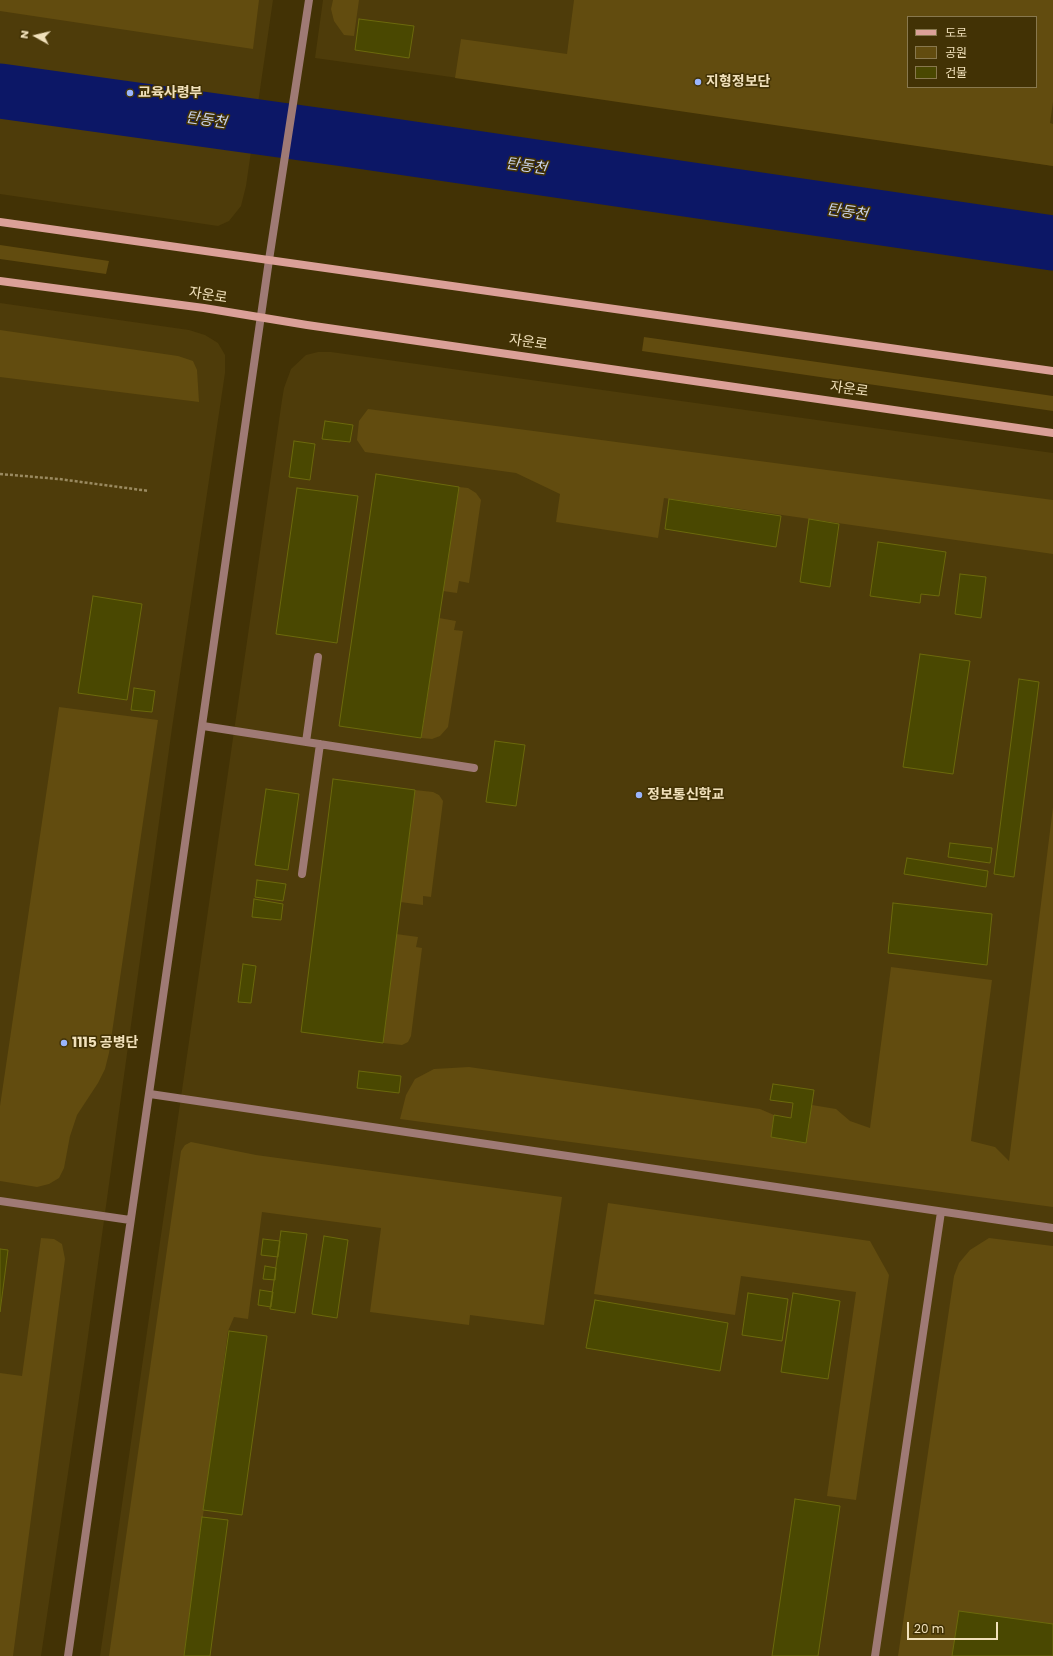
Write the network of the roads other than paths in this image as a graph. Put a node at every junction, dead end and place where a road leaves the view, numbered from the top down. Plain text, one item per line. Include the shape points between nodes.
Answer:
1 (309, 0) edge
2 (0, 222) edge
3 (269, 260) junction
4 (0, 281) edge
5 (261, 318) junction
6 (1053, 372) edge
7 (1053, 432) edge
8 (318, 657) dead end
9 (203, 726) junction
10 (306, 742) junction
11 (320, 744) junction
12 (474, 768) dead end
13 (302, 874) dead end
14 (150, 1094) junction
15 (0, 1201) edge
16 (942, 1212) junction
17 (130, 1220) junction
18 (1053, 1228) edge
19 (68, 1656) edge
20 (875, 1656) edge

1 - 3 street
2 - 3 street
3 - 5 street
3 - 6 street
4 - 5 street, 자운로
5 - 7 street, 자운로
5 - 9 street
8 - 10 street
9 - 10 street
9 - 14 street
10 - 11 street
11 - 12 street
11 - 13 street
14 - 16 street
14 - 17 street
15 - 17 street
16 - 18 street
16 - 20 street
17 - 19 street

